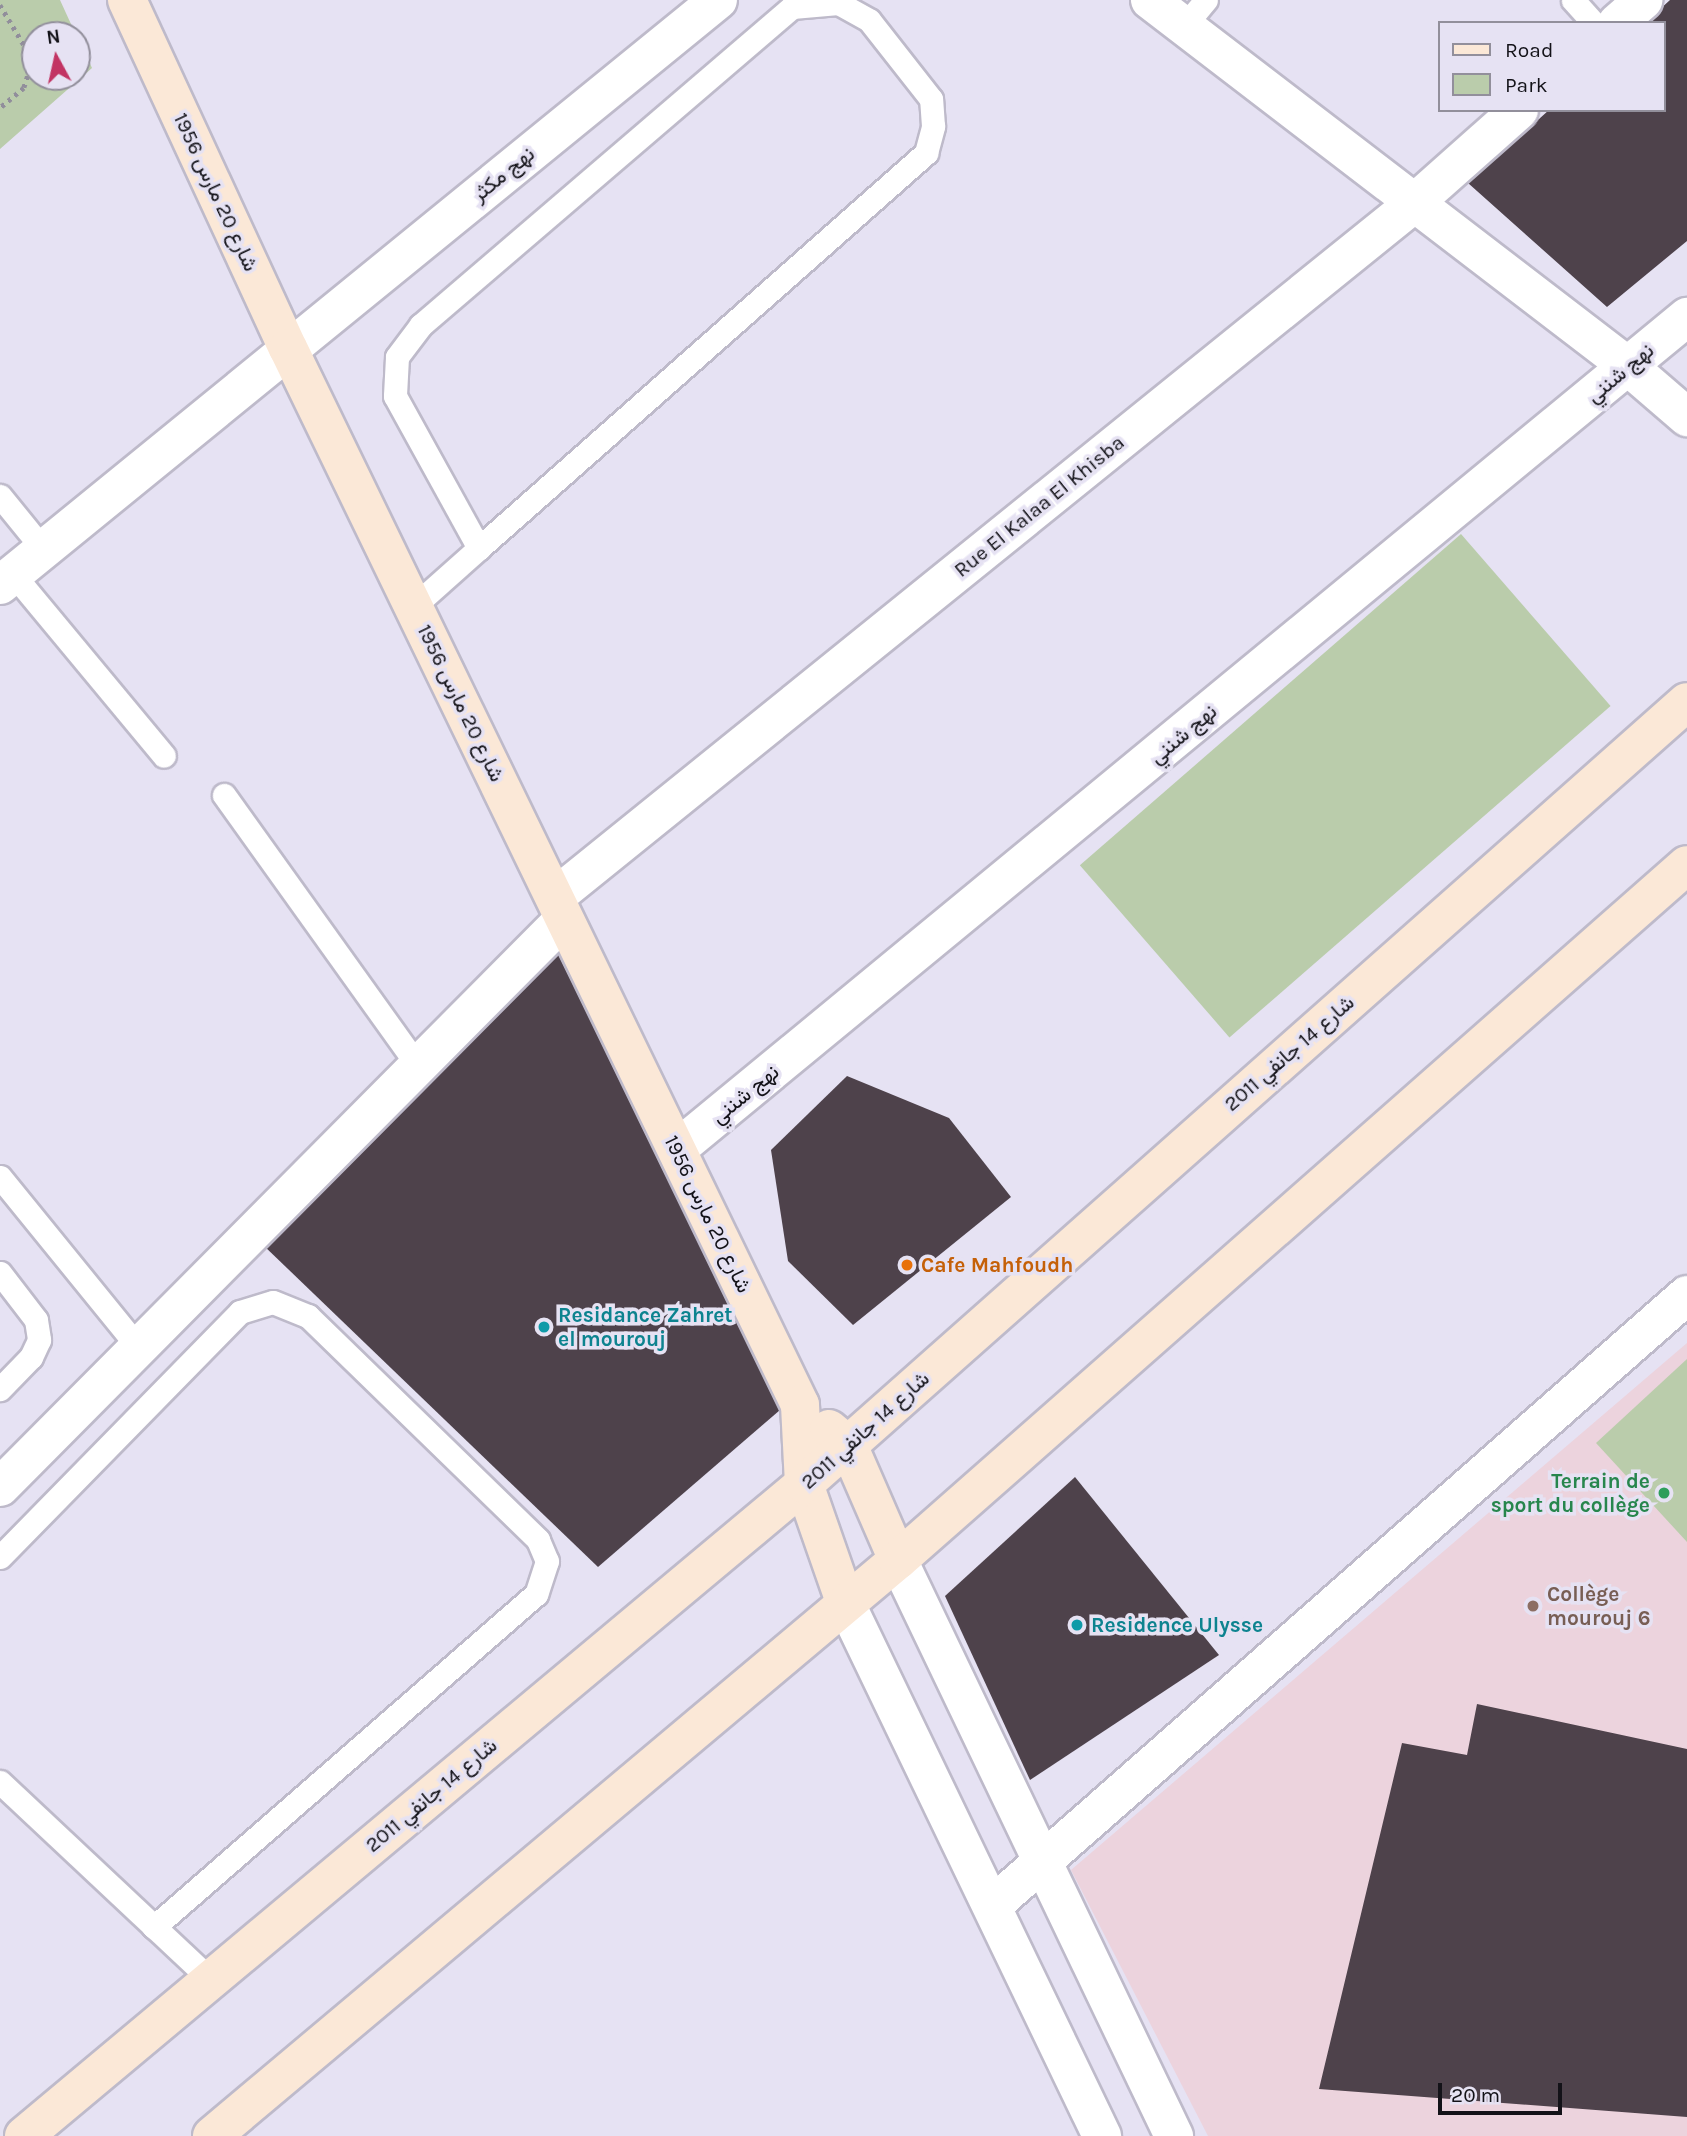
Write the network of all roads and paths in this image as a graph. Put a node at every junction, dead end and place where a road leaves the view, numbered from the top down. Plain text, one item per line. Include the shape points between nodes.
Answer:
1 (127, 0) edge
2 (718, 0) edge
3 (1150, 0) edge
4 (1573, 0) edge
5 (1643, 0) edge
6 (0, 5) edge
7 (1195, 13) edge
8 (1592, 21) edge
9 (1619, 21) edge
10 (0, 108) edge
11 (1517, 112) edge
12 (1412, 205) junction
13 (1687, 317) edge
14 (288, 348) junction
15 (1629, 367) junction
16 (1687, 417) edge
17 (0, 496) edge
18 (479, 548) junction
19 (43, 550) junction
20 (6, 579) edge
21 (414, 606) junction
22 (1687, 702) edge
23 (164, 756) dead end
24 (225, 796) dead end
25 (1687, 865) edge
26 (560, 908) junction
27 (418, 1066) junction
28 (677, 1149) junction
29 (0, 1177) edge
30 (0, 1273) edge
31 (1687, 1294) edge
32 (138, 1347) junction
33 (0, 1389) edge
34 (800, 1405) junction
35 (848, 1445) junction
36 (804, 1484) junction
37 (0, 1487) edge
38 (0, 1557) edge
39 (898, 1560) junction
40 (845, 1602) junction
41 (0, 1782) edge
42 (1043, 1866) junction
43 (993, 1905) junction
44 (154, 1927) junction
45 (211, 1980) junction
46 (24, 2136) edge
47 (212, 2136) edge
48 (1102, 2136) edge
49 (1174, 2136) edge

1 - 14 street, شارع 20 مارس 1956
2 - 14 street, نهج مكثر
3 - 7 street
4 - 8 lane
5 - 9 street
6 - 10 path via 33,60 24,88
7 - 12 street
11 - 12 street, Rue El Kalaa El Khisba
12 - 15 street
12 - 26 street, Rue El Kalaa El Khisba
13 - 15 street, نهج شنني
14 - 19 street, نهج مكثر
14 - 21 street, شارع 20 مارس 1956
15 - 16 street
15 - 28 street, نهج شنني
17 - 19 lane
18 - 18 lane via 926,153 933,126 931,99 869,20 838,3 792,7 421,325 397,357 395,396
18 - 21 lane
19 - 20 street, نهج مكثر
20 - 23 lane
21 - 26 street, شارع 20 مارس 1956
22 - 35 street, شارع 14 جانفي 2011
24 - 27 lane
25 - 39 street
26 - 27 street, Rue El Kalaa El Khisba
26 - 28 street, شارع 20 مارس 1956
27 - 32 street, Rue El Kalaa El Khisba
28 - 34 street, شارع 20 مارس 1956
29 - 32 lane
30 - 33 lane via 36,1320 39,1340 31,1357
31 - 42 street
32 - 37 street, Rue El Kalaa El Khisba
34 - 35 street, شارع 20 مارس 1956
34 - 36 street, شارع 20 مارس 1956
35 - 36 street, شارع 14 جانفي 2011
35 - 39 street
36 - 40 street, شارع 20 مارس 1956
36 - 45 street, شارع 14 جانفي 2011
38 - 44 lane via 240,1312 273,1302 308,1316 538,1540 547,1561 536,1594
39 - 40 street
39 - 42 street
40 - 43 street
40 - 47 street via 566,1842
41 - 44 lane
42 - 43 street
42 - 49 street
43 - 48 street
44 - 45 lane
45 - 46 street, شارع 14 جانفي 2011

